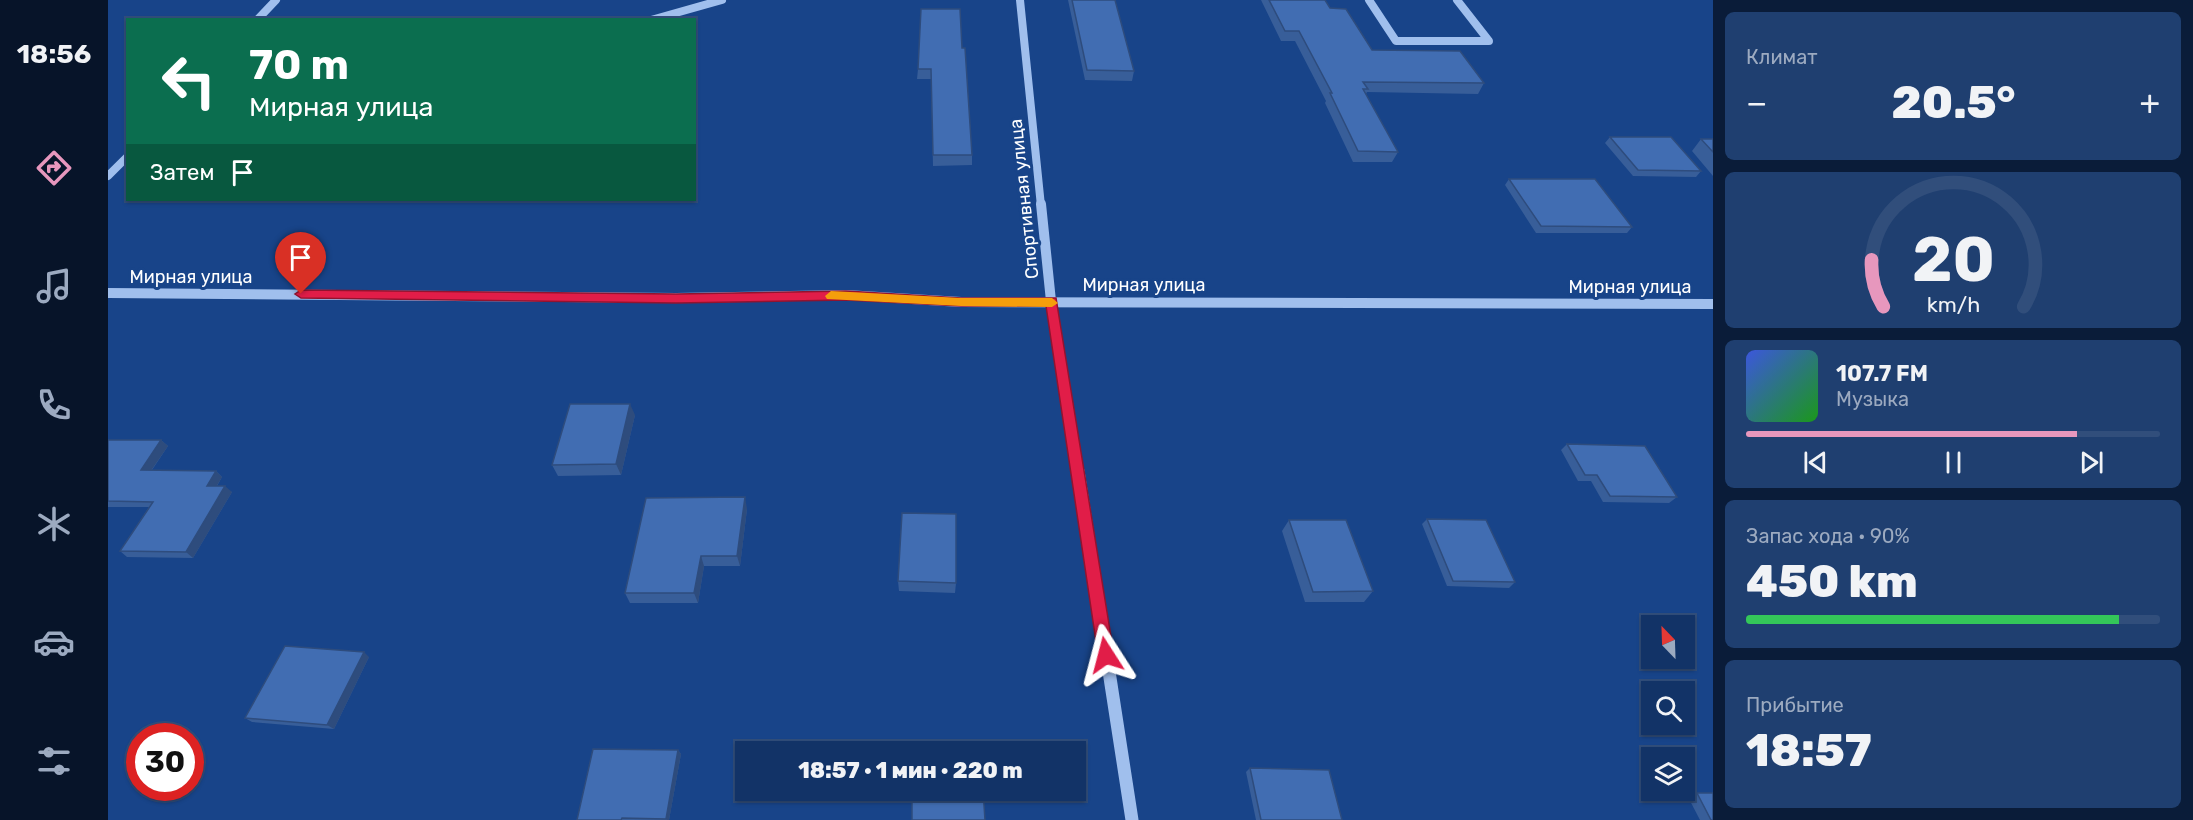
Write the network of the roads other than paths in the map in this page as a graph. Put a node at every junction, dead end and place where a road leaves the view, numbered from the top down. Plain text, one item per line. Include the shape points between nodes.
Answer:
1 (276, 0) edge
2 (722, 0) edge
3 (1020, 0) edge
4 (1369, 0) edge
5 (1457, 0) edge
6 (259, 18) edge
7 (658, 18) edge
8 (126, 158) edge
9 (108, 176) edge
10 (108, 293) edge
11 (1052, 302) junction
12 (1713, 304) edge
13 (1132, 820) edge

1 - 6 street
2 - 7 street
3 - 11 street, Спортивная улица
4 - 5 street via 1396,40 1489,41
8 - 9 street
10 - 11 street, Мирная улица via 676,298 846,295 961,302
11 - 12 street, Мирная улица
11 - 13 street, Спортивная улица

